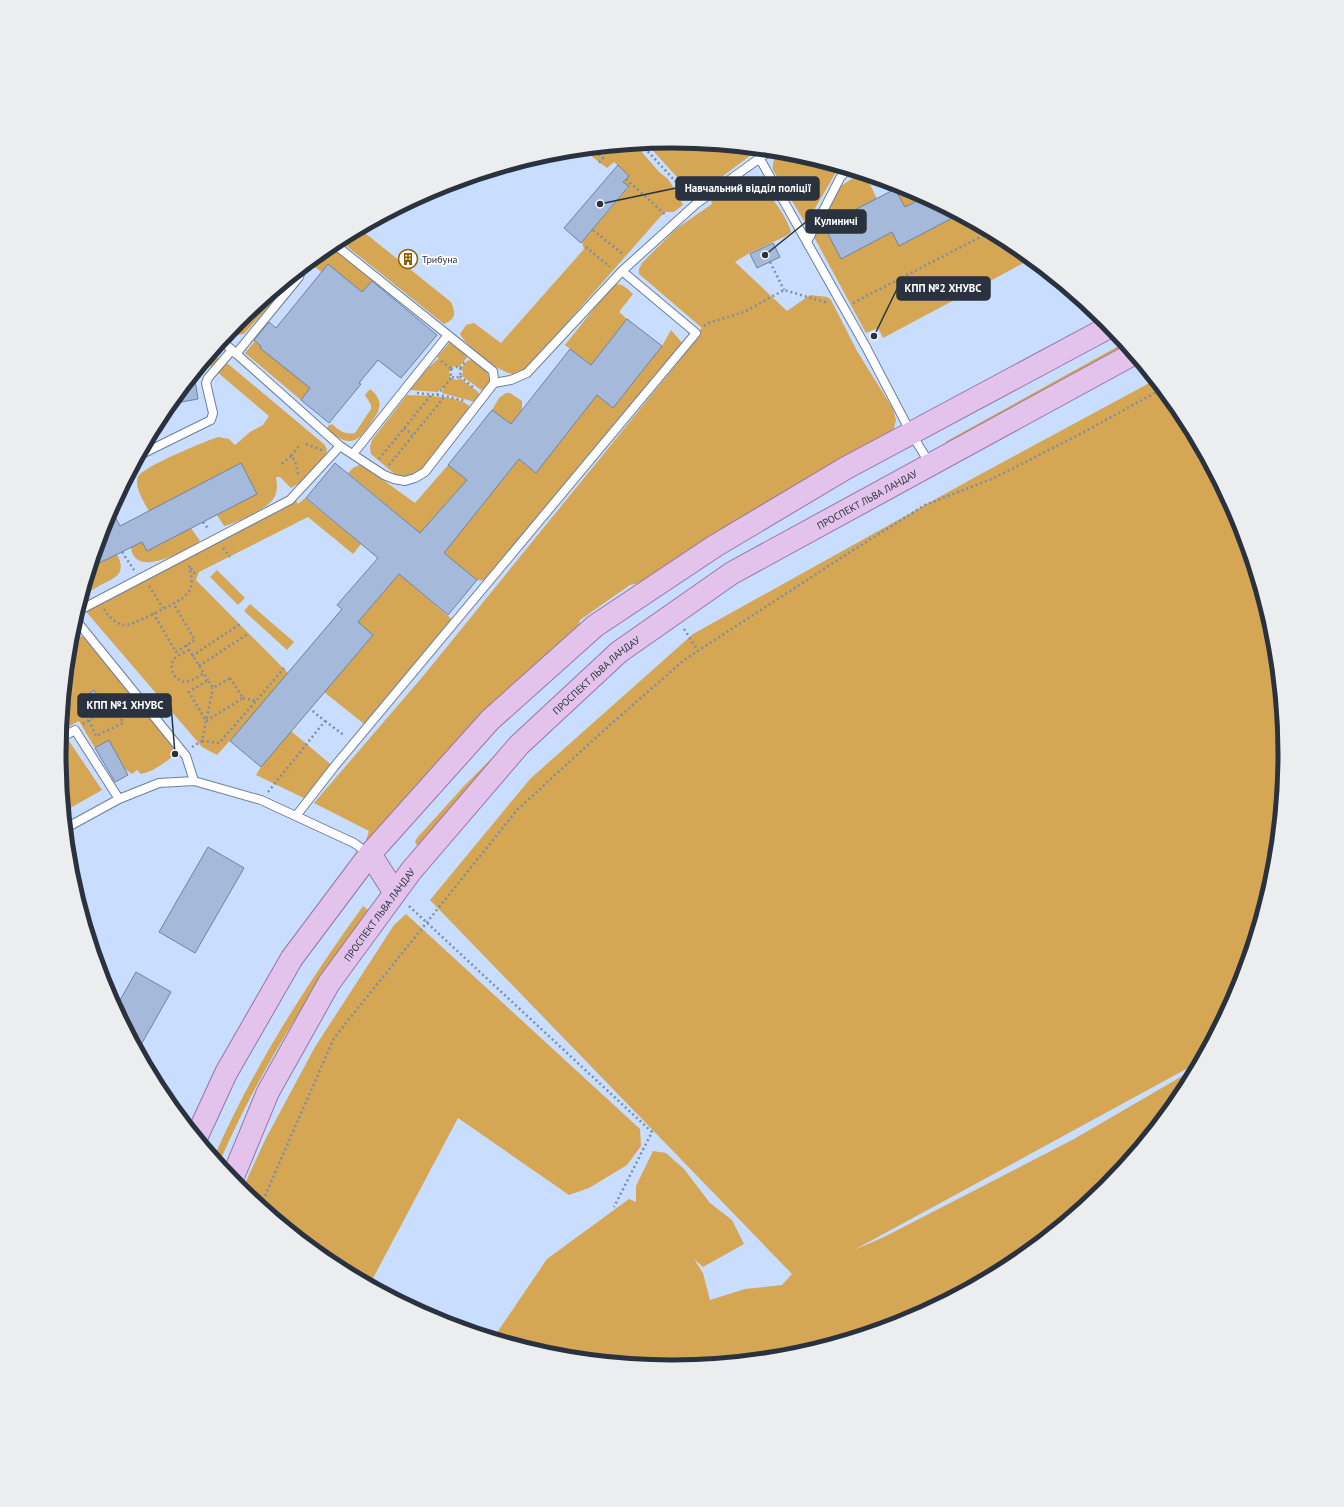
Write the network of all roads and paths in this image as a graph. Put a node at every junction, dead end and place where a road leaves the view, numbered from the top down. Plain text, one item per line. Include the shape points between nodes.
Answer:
1 (645, 149) edge
2 (596, 153) edge
3 (765, 155) edge
4 (760, 159) junction
5 (598, 163) dead end
6 (844, 173) edge
7 (626, 179) dead end
8 (888, 188) edge
9 (890, 192) dead end
10 (696, 204) junction
11 (675, 223) junction
12 (593, 230) dead end
13 (984, 235) edge
14 (807, 242) junction
15 (586, 246) dead end
16 (339, 248) edge
17 (632, 261) junction
18 (770, 262) dead end
19 (620, 272) junction
20 (300, 275) edge
21 (784, 290) junction
22 (844, 308) junction
23 (1105, 329) edge
24 (696, 333) junction
25 (448, 335) junction
26 (225, 344) edge
27 (234, 352) junction
28 (1130, 356) edge
29 (460, 376) junction
30 (452, 377) junction
31 (494, 383) junction
32 (1158, 391) edge
33 (402, 392) junction
34 (432, 394) junction
35 (437, 394) junction
36 (445, 396) junction
37 (484, 396) junction
38 (477, 404) junction
39 (404, 428) junction
40 (912, 433) junction
41 (413, 435) junction
42 (299, 446) dead end
43 (340, 446) junction
44 (146, 452) edge
45 (353, 454) junction
46 (290, 456) junction
47 (282, 464) dead end
48 (930, 464) junction
49 (372, 467) junction
50 (383, 474) junction
51 (300, 489) junction
52 (122, 552) dead end
53 (184, 556) junction
54 (189, 566) junction
55 (195, 574) dead end
56 (141, 578) junction
57 (98, 600) junction
58 (173, 603) junction
59 (85, 607) edge
60 (163, 608) junction
61 (152, 613) junction
62 (240, 624) dead end
63 (80, 626) edge
64 (684, 629) dead end
65 (249, 633) dead end
66 (186, 646) junction
67 (189, 650) junction
68 (698, 651) junction
69 (192, 656) junction
70 (199, 666) junction
71 (284, 668) dead end
72 (204, 673) junction
73 (208, 680) junction
74 (213, 688) junction
75 (133, 691) junction
76 (243, 698) junction
77 (256, 701) junction
78 (114, 703) junction
79 (310, 709) dead end
80 (89, 720) junction
81 (206, 721) junction
82 (325, 721) junction
83 (75, 730) junction
84 (66, 735) edge
85 (202, 741) junction
86 (354, 743) junction
87 (183, 753) junction
88 (194, 781) junction
89 (119, 800) junction
90 (261, 800) junction
91 (296, 816) junction
92 (70, 826) edge
93 (370, 854) junction
94 (395, 893) junction
95 (427, 923) junction
96 (199, 1132) edge
97 (235, 1173) edge
98 (263, 1201) edge
99 (614, 1207) dead end

1 - 10 path
2 - 5 path via 603,158
3 - 4 lane
4 - 10 lane
4 - 14 lane
6 - 14 lane
7 - 11 path
8 - 9 path
10 - 11 lane
11 - 17 lane
12 - 17 path
13 - 22 path
14 - 22 lane
15 - 19 path
16 - 25 lane
17 - 19 lane
18 - 21 path
19 - 24 lane
19 - 31 lane via 527,373 511,380
20 - 27 lane
21 - 22 path
21 - 24 path via 744,312 708,323
22 - 40 lane
23 - 40 main road
24 - 86 lane
25 - 31 lane via 490,368 494,375
25 - 33 lane
26 - 27 lane
27 - 43 lane
27 - 44 lane via 206,383 213,413 211,420
28 - 48 main road, ПРОСПЕКТ ЛЬВА ЛАНДАУ
29 - 30 path
29 - 30 path via 462,371 456,367 450,371
29 - 37 path
30 - 35 path
31 - 37 lane
32 - 68 path via 994,478 926,505
33 - 34 path
33 - 45 lane
34 - 35 path
34 - 39 path
35 - 36 path
36 - 38 path
36 - 41 path
37 - 38 lane
38 - 50 lane via 425,472 405,481 394,480
39 - 41 path
39 - 49 path
40 - 48 lane
40 - 93 main road via 846,468 714,546 595,626 490,720
41 - 50 path
42 - 46 path
43 - 45 lane
43 - 51 lane
45 - 49 lane
46 - 47 path
46 - 51 path via 295,461
48 - 94 main road, ПРОСПЕКТ ЛЬВА ЛАНДАУ via 732,573 619,652 519,745
49 - 50 lane
51 - 53 lane via 290,500
52 - 56 path
53 - 54 path
53 - 56 lane
54 - 55 path
54 - 58 path via 192,579 190,589 183,598
56 - 57 lane
56 - 60 path
57 - 59 lane
57 - 61 path via 115,621 124,625 133,624
58 - 60 path
58 - 66 path via 196,640
60 - 61 path
61 - 66 path via 176,652
62 - 69 path
63 - 75 lane
64 - 68 path
65 - 70 path
66 - 67 path
67 - 69 path
67 - 72 path via 172,662 174,676 178,680 189,682
68 - 95 path via 684,660 602,732 517,810
69 - 70 path
70 - 72 path
71 - 77 path
72 - 73 path
73 - 74 path
73 - 81 path via 188,692
74 - 76 path via 230,678
74 - 81 path
75 - 78 path
75 - 87 lane
76 - 77 path
76 - 81 path
77 - 85 path via 219,743
78 - 80 path
78 - 80 path via 124,724 96,736
79 - 82 path
80 - 83 path
81 - 85 path
82 - 86 path
82 - 90 path
83 - 84 lane
83 - 89 lane
85 - 87 path
86 - 91 lane
87 - 88 lane
88 - 89 lane via 159,783
88 - 90 lane
89 - 92 lane
90 - 91 lane
91 - 93 lane via 354,843
93 - 94 main road
93 - 96 main road via 292,958 226,1073
94 - 95 path
94 - 97 main road, ПРОСПЕКТ ЛЬВА ЛАНДАУ via 329,983 268,1092
95 - 98 path via 334,1038
95 - 99 path via 652,1132

